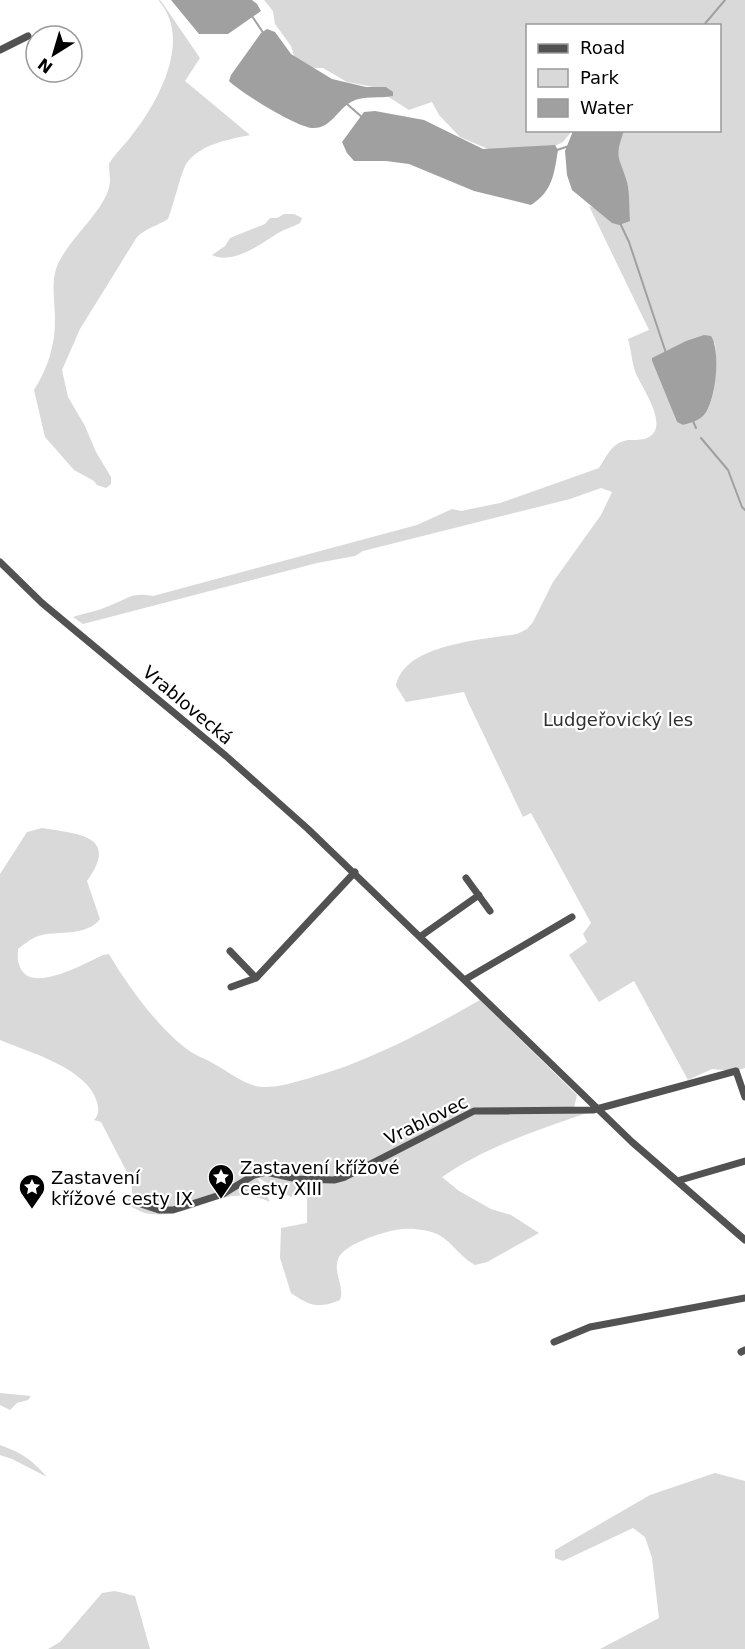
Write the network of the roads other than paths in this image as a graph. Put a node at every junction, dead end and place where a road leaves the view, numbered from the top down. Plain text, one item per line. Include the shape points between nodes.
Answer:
1 (24, 38) edge
2 (0, 50) edge
3 (0, 562) edge
4 (355, 872) junction
5 (466, 878) dead end
6 (478, 895) junction
7 (490, 911) dead end
8 (572, 917) dead end
9 (421, 936) junction
10 (230, 951) dead end
11 (256, 978) junction
12 (466, 979) junction
13 (231, 987) dead end
14 (745, 1097) edge
15 (598, 1108) junction
16 (745, 1161) edge
17 (677, 1181) junction
18 (138, 1203) dead end
19 (745, 1240) edge
20 (745, 1298) edge
21 (554, 1342) dead end

1 - 2 street
3 - 4 street, Vrablovecká via 42,603 226,756
4 - 9 street
4 - 11 street
5 - 6 street
6 - 7 street
6 - 9 street
8 - 12 street
9 - 12 street
10 - 11 street
11 - 13 street
12 - 15 street
14 - 15 street, Vrablovec via 735,1071
15 - 17 street
15 - 18 street, Vrablovec via 474,1111 345,1177 297,1179 266,1172 223,1194 174,1210
16 - 17 street
17 - 19 street
20 - 21 street via 590,1327

